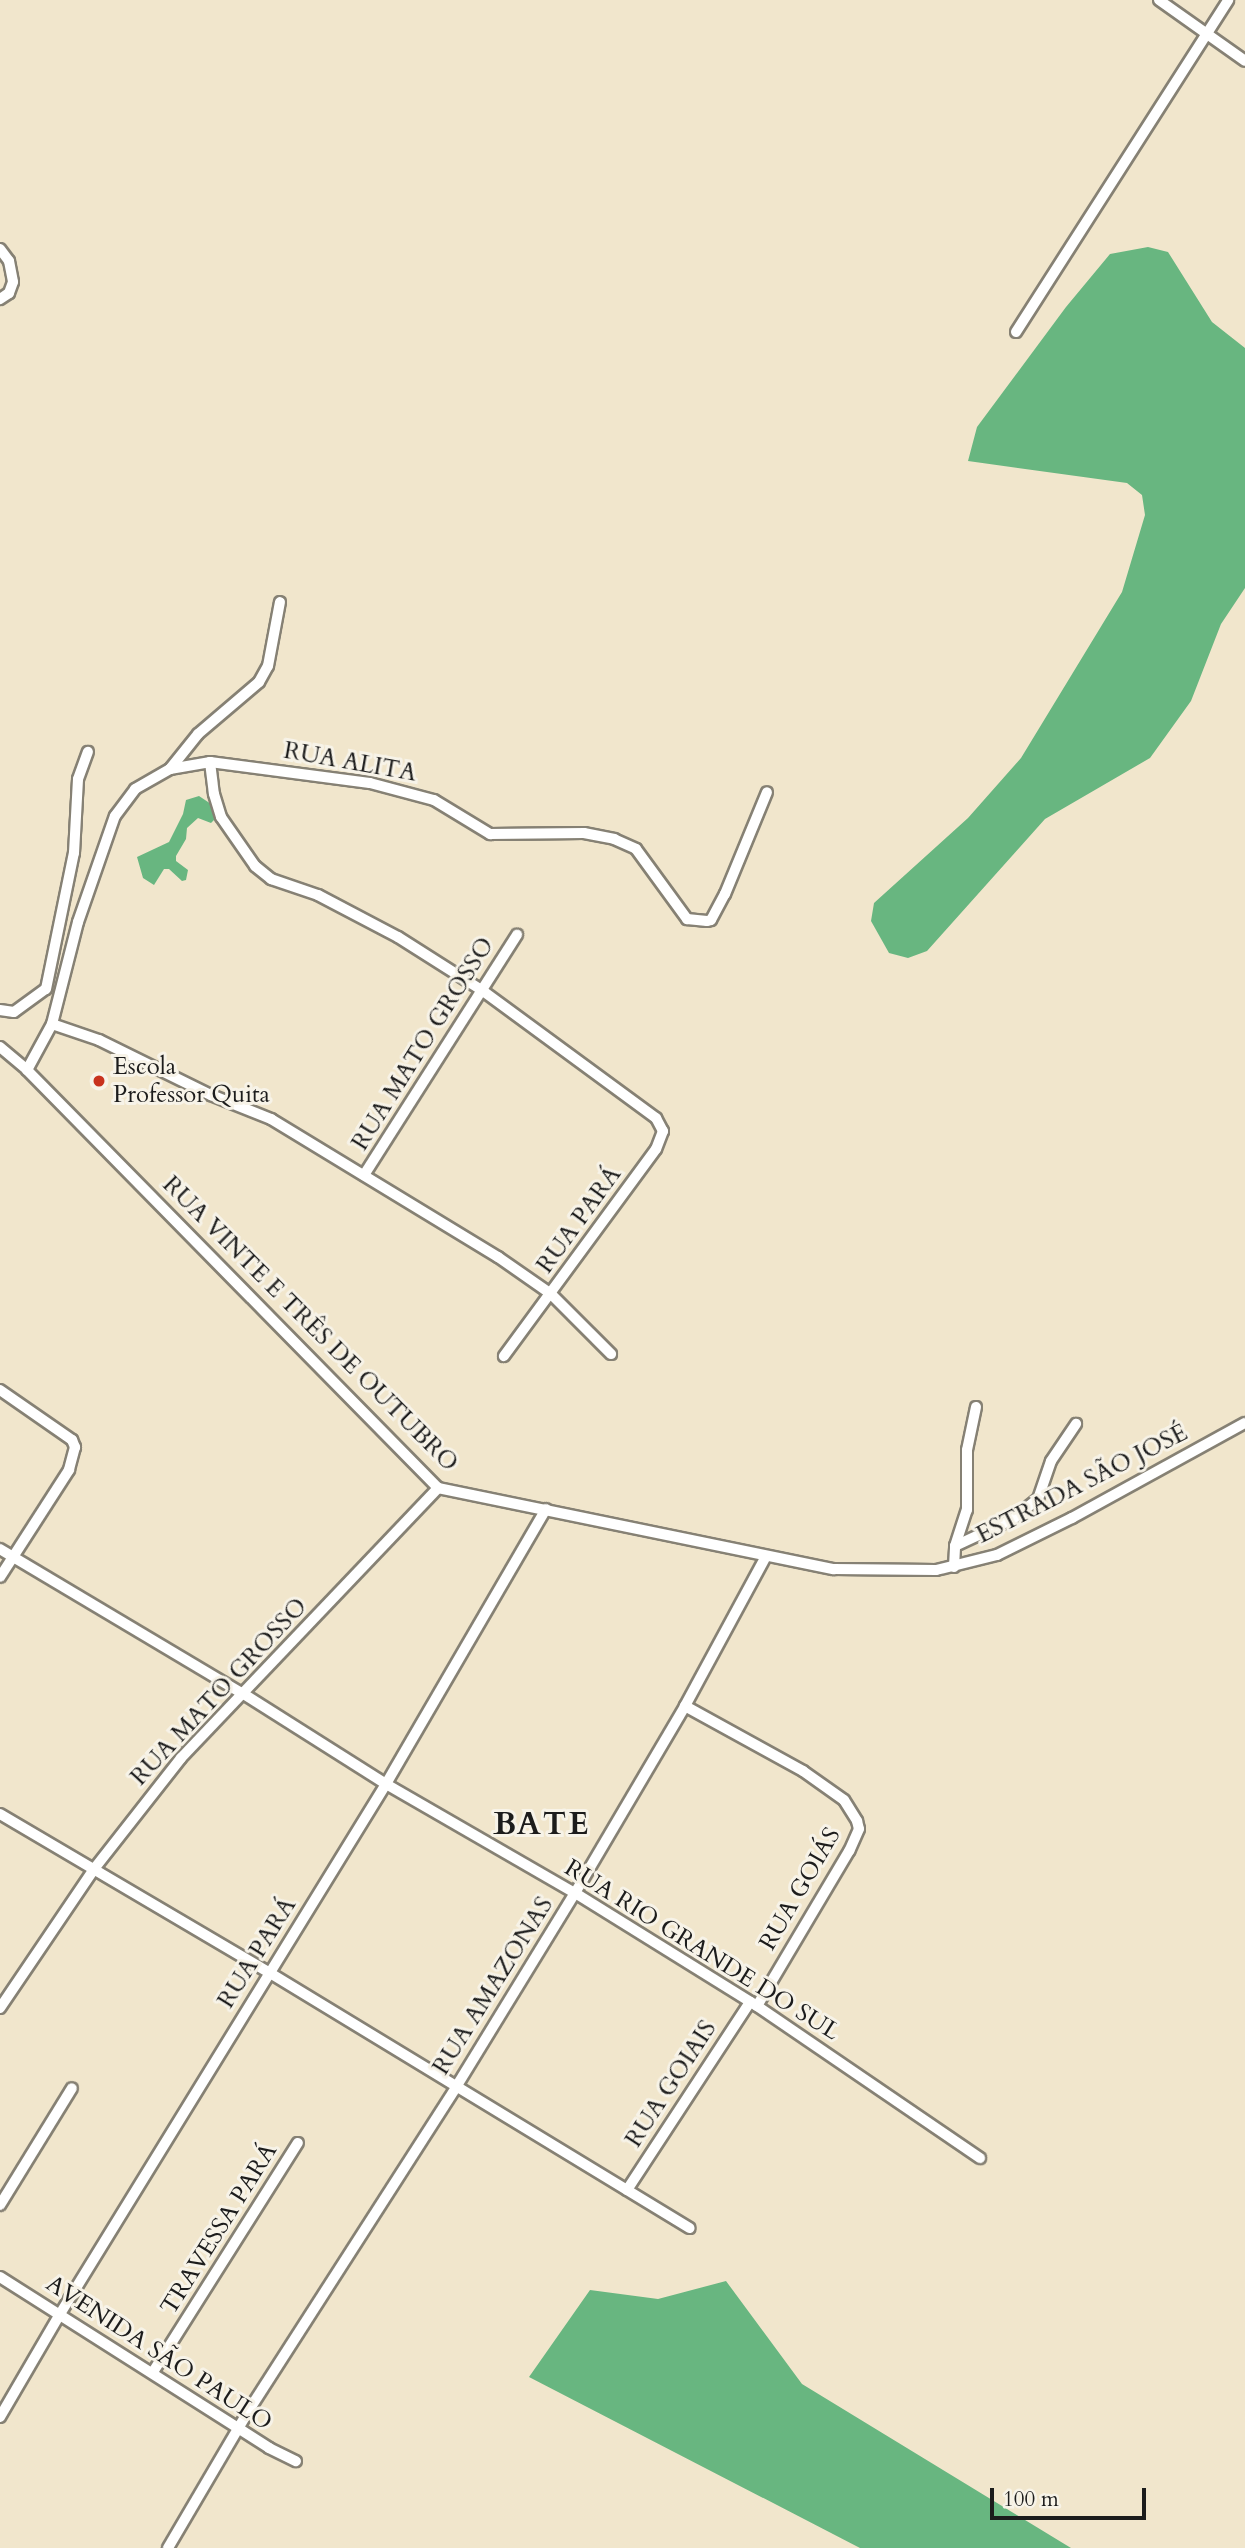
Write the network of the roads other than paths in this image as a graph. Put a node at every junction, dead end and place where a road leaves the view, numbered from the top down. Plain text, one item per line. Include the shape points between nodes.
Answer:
1 (1159, 0) edge
2 (1228, 0) edge
3 (1206, 34) junction
4 (1245, 61) edge
5 (0, 249) edge
6 (0, 299) edge
7 (1016, 332) dead end
8 (280, 602) dead end
9 (88, 752) dead end
10 (210, 762) junction
11 (170, 769) junction
12 (767, 792) dead end
13 (517, 935) dead end
14 (484, 990) junction
15 (0, 1010) edge
16 (52, 1024) junction
17 (0, 1047) edge
18 (27, 1070) junction
19 (364, 1175) junction
20 (551, 1294) junction
21 (611, 1354) dead end
22 (505, 1356) dead end
23 (0, 1390) edge
24 (976, 1407) dead end
25 (1245, 1423) edge
26 (1076, 1424) dead end
27 (438, 1488) junction
28 (546, 1509) junction
29 (955, 1546) junction
30 (0, 1549) edge
31 (12, 1556) junction
32 (766, 1556) junction
33 (954, 1567) junction
34 (0, 1577) edge
35 (242, 1693) junction
36 (685, 1706) junction
37 (386, 1784) junction
38 (0, 1814) edge
39 (94, 1869) junction
40 (575, 1893) junction
41 (270, 1973) junction
42 (754, 2004) junction
43 (0, 2008) edge
44 (456, 2087) junction
45 (72, 2088) dead end
46 (298, 2143) dead end
47 (980, 2158) dead end
48 (627, 2190) junction
49 (0, 2205) edge
50 (690, 2228) dead end
51 (0, 2277) edge
52 (60, 2314) junction
53 (153, 2372) junction
54 (1, 2413) edge
55 (239, 2427) junction
56 (296, 2461) dead end
57 (168, 2548) edge

1 - 3 street
2 - 3 street
3 - 4 street
3 - 7 street
5 - 6 street via 9,261 13,282 9,293
8 - 11 street via 268,666 259,682 198,734
9 - 15 street via 78,779 74,853 46,989 14,1012
10 - 11 street, RUA ALITA
10 - 12 street, RUA ALITA via 403,789 434,800 490,834 584,833 614,839 636,849 687,919 706,921 711,920 725,894
10 - 14 street via 221,817 255,866 271,879 318,895 398,937
11 - 16 street, RUA ALITA via 135,789 115,816 78,922
13 - 14 street, RUA MATO GROSSO
14 - 19 street, RUA MATO GROSSO
14 - 20 street, RUA PARÁ via 645,1107 656,1118 662,1138
16 - 18 street, RUA ALITA
16 - 19 street via 99,1040 271,1119
17 - 18 street, RUA VINTE E TRÊS DE OUTUBRO
18 - 27 street, RUA VINTE E TRÊS DE OUTUBRO
19 - 20 street
20 - 21 street
20 - 22 street, RUA PARÁ
23 - 31 street via 72,1440 75,1447 75,1459
24 - 29 street via 967,1450 967,1510
25 - 33 street, ESTRADA SÃO JOSÉ via 1010,1549
26 - 29 street via 1051,1461 1038,1499 1013,1519
27 - 28 street, RUA VINTE E TRÊS DE OUTUBRO
27 - 35 street, RUA MATO GROSSO
28 - 32 street, RUA VINTE E TRÊS DE OUTUBRO
28 - 37 street, RUA PARÁ
29 - 33 street
30 - 31 street, RUA RIO GRANDE DO SUL
31 - 34 street
31 - 35 street, RUA RIO GRANDE DO SUL
32 - 33 street, ESTRADA SÃO JOSÉ via 856,1570
32 - 36 street, RUA AMAZONAS
35 - 37 street, RUA RIO GRANDE DO SUL
35 - 39 street, RUA MATO GROSSO via 181,1758
36 - 40 street, RUA AMAZONAS
36 - 42 street, RUA GOIÁS via 803,1771 837,1795 850,1806 859,1829
37 - 40 street, RUA RIO GRANDE DO SUL
37 - 41 street, RUA PARÁ
38 - 39 street
39 - 41 street
39 - 43 street, RUA MATO GROSSO
40 - 42 street, RUA RIO GRANDE DO SUL
40 - 44 street, RUA AMAZONAS
41 - 44 street
41 - 52 street, RUA PARÁ
42 - 47 street, RUA RIO GRANDE DO SUL
42 - 48 street, RUA GOIAIS
44 - 48 street
44 - 55 street, RUA AMAZONAS
45 - 49 street
46 - 53 street, TRAVESSA PARÁ
48 - 50 street
51 - 52 street, AVENIDA SÃO PAULO
52 - 53 street, AVENIDA SÃO PAULO
52 - 54 street, RUA PARÁ
53 - 55 street, AVENIDA SÃO PAULO
55 - 56 street, AVENIDA SÃO PAULO
55 - 57 street, RUA AMAZONAS

